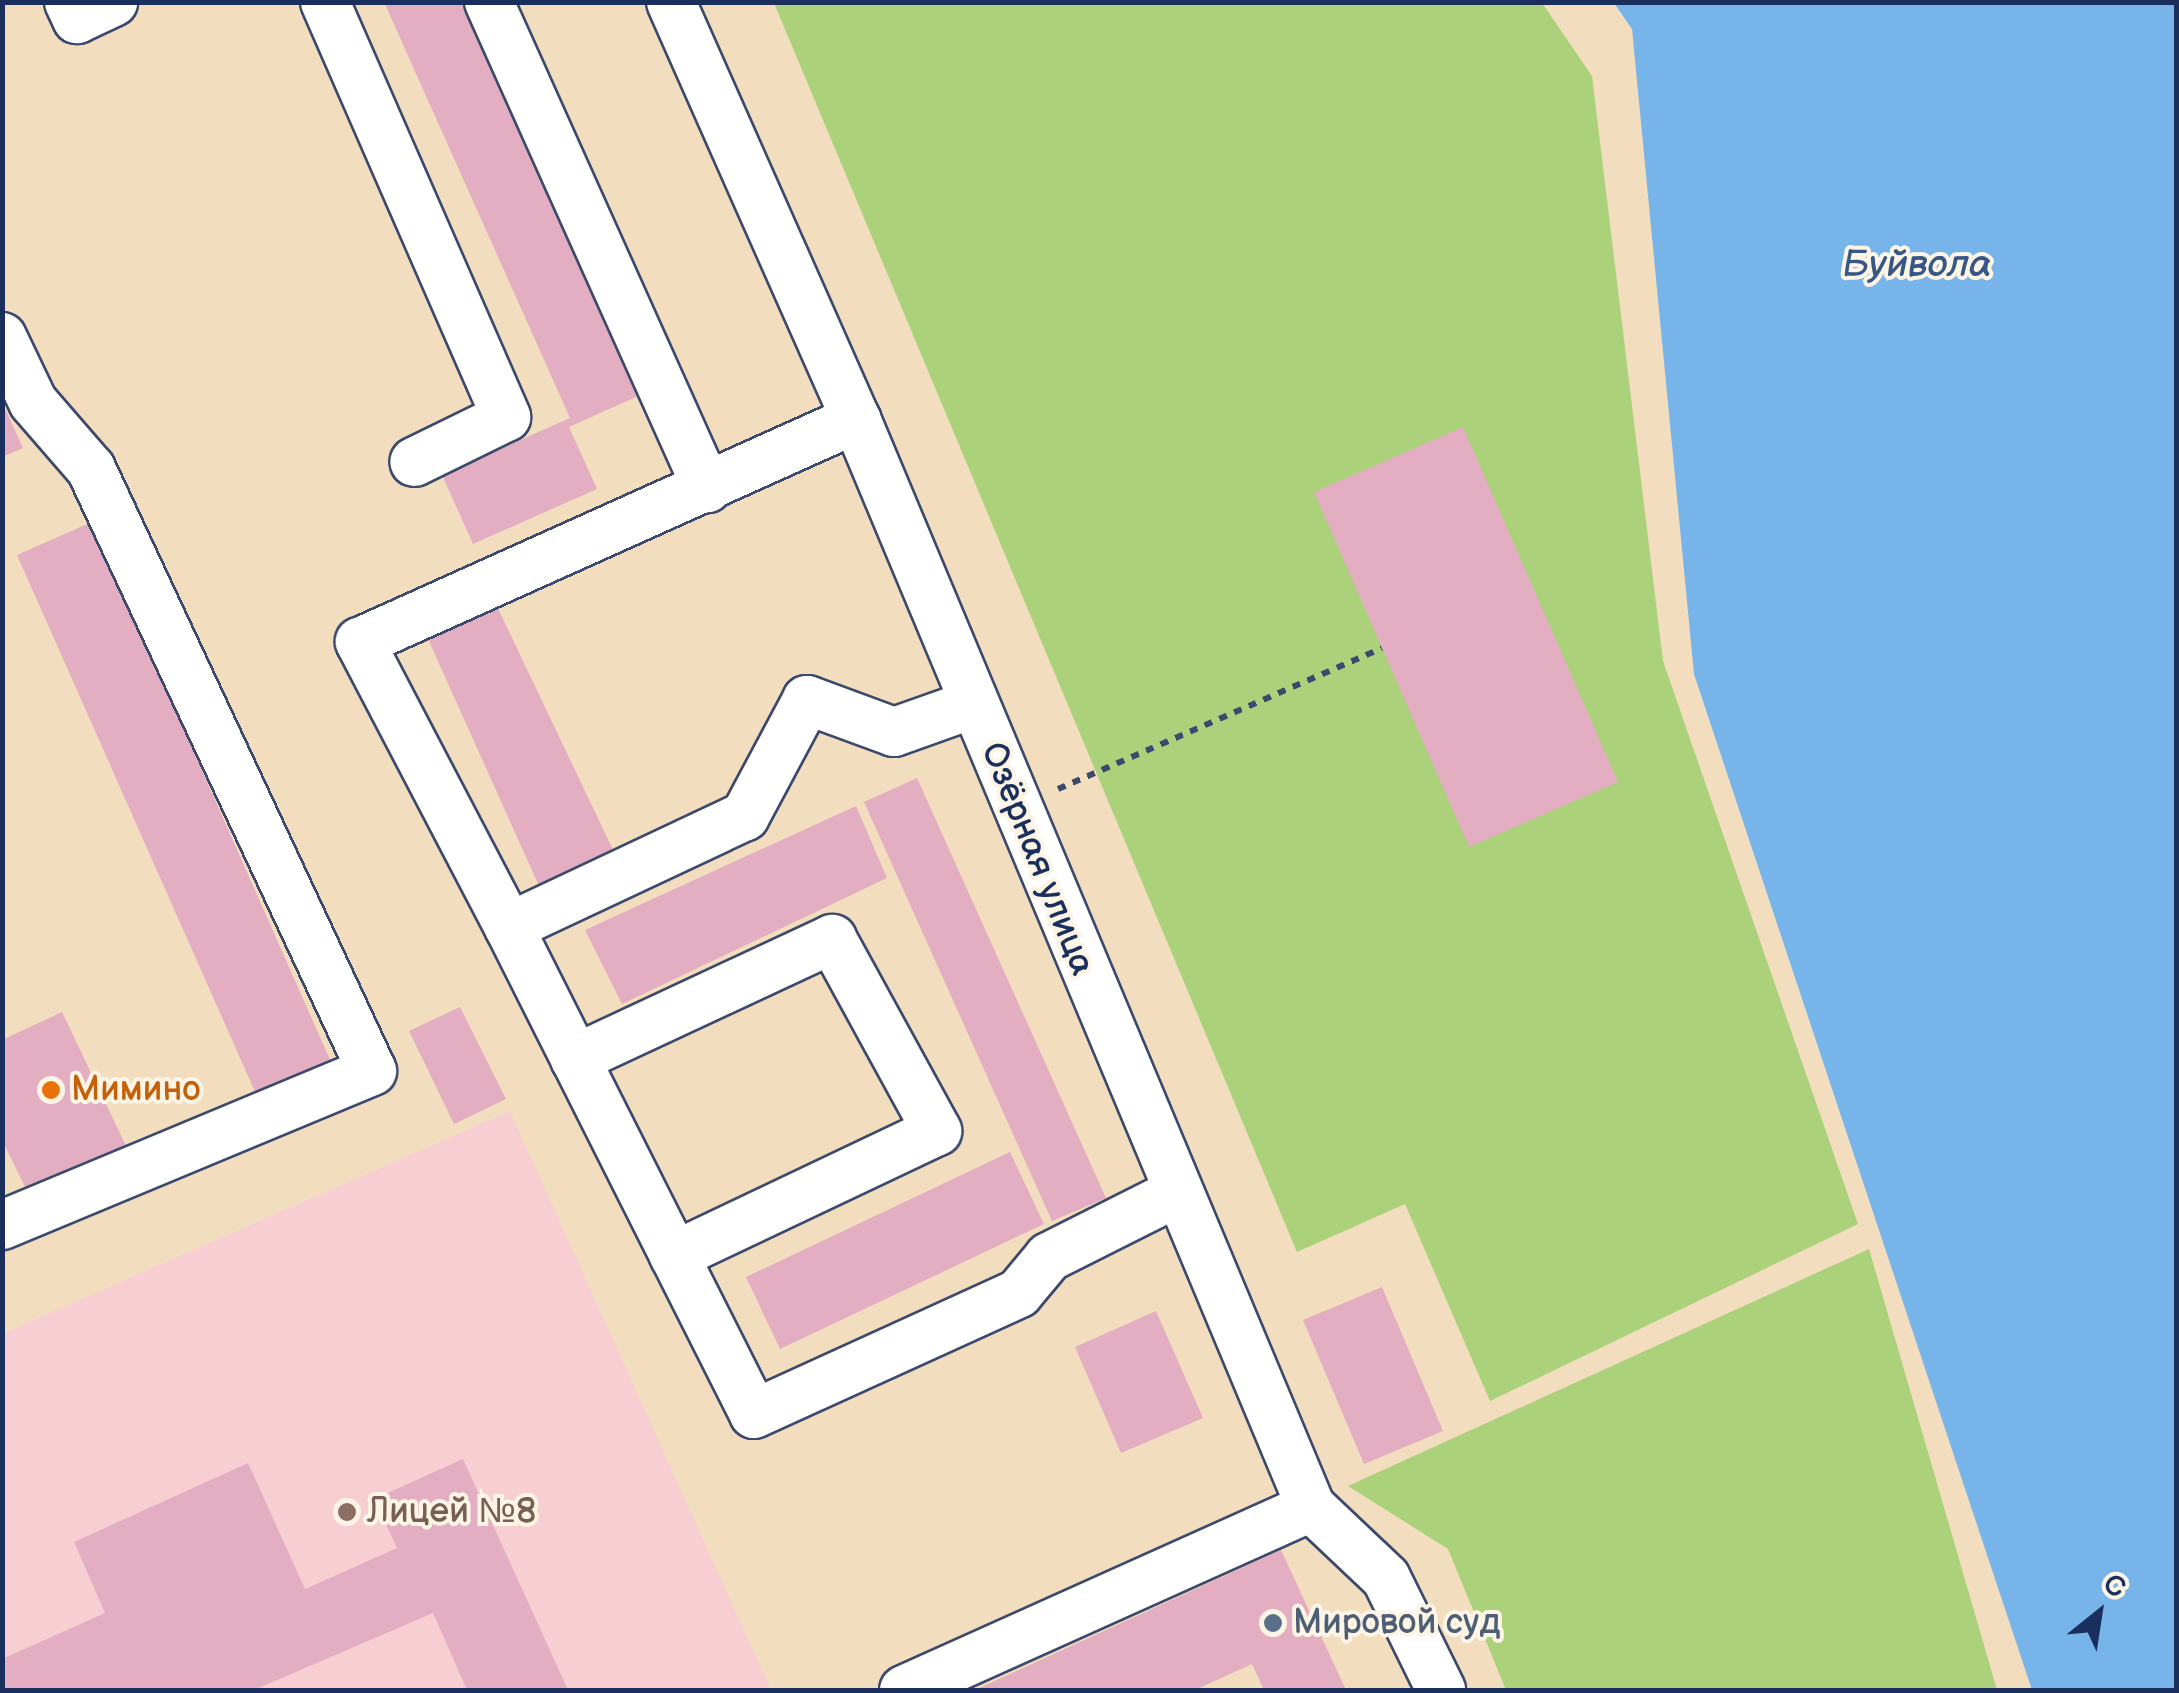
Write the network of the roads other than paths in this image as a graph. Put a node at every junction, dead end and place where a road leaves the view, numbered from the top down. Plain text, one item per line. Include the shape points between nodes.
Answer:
1 (68, 2) edge
2 (113, 2) edge
3 (325, 2) edge
4 (488, 2) edge
5 (671, 2) edge
6 (2, 337) edge
7 (856, 418) junction
8 (414, 462) dead end
9 (707, 488) junction
10 (973, 704) junction
11 (508, 927) junction
12 (575, 1059) junction
13 (1174, 1194) junction
14 (2, 1225) edge
15 (674, 1256) junction
16 (1311, 1507) junction
17 (904, 1690) edge
18 (1440, 1690) edge

1 - 2 street via 77,20
3 - 8 street via 506,417
4 - 9 street
5 - 7 street, Озёрная улица
6 - 14 street via 33,402 90,469 372,1070
7 - 9 street
7 - 10 street, Озёрная улица
9 - 11 street via 360,642
10 - 11 street via 894,732 807,700 745,816
10 - 13 street, Озёрная улица
11 - 12 street
12 - 15 street
12 - 15 street via 832,939 937,1131
13 - 15 street via 1049,1257 1019,1293 754,1414
13 - 16 street, Озёрная улица
16 - 17 street
16 - 18 street, Озёрная улица via 1386,1578

